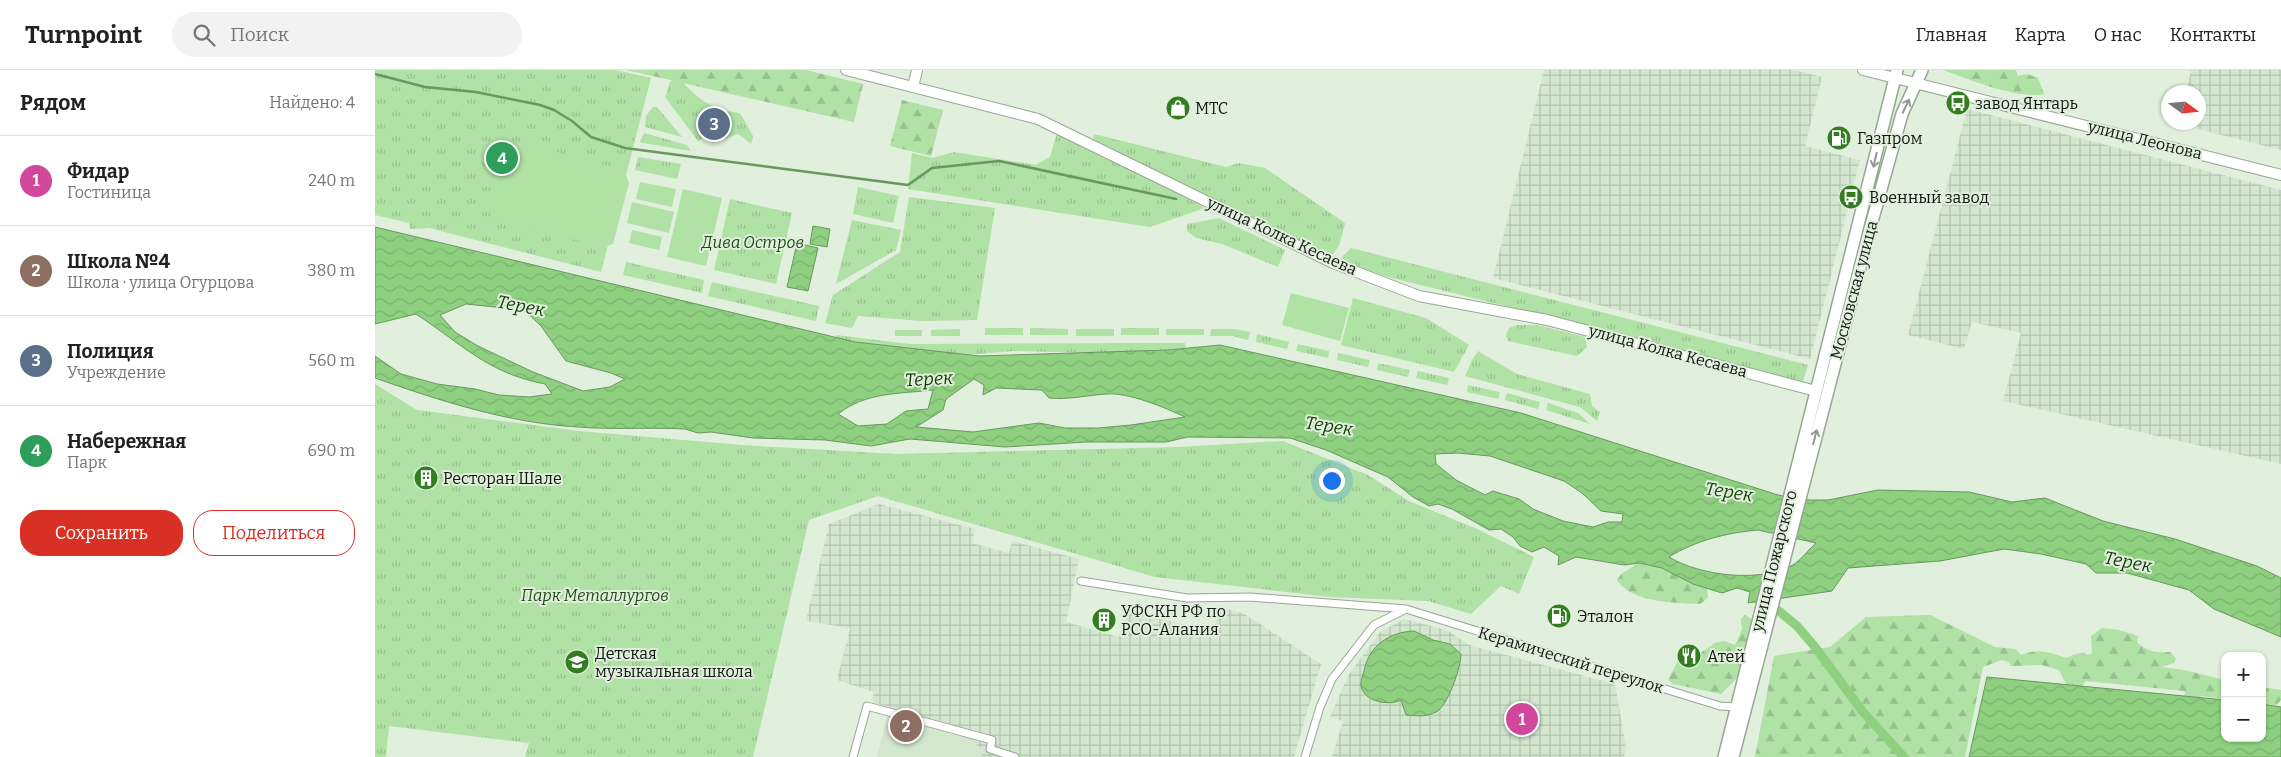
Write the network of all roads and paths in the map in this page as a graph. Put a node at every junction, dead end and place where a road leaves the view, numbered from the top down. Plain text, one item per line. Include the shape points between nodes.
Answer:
1 (846, 70) edge
2 (917, 70) edge
3 (1863, 70) edge
4 (1922, 70) edge
5 (1896, 74) edge
6 (1917, 82) junction
7 (913, 87) junction
8 (2281, 175) edge
9 (1816, 391) junction
10 (1798, 483) junction
11 (1081, 581) dead end
12 (1406, 608) junction
13 (1756, 648) junction
14 (1737, 707) junction
15 (853, 757) edge
16 (1015, 757) edge
17 (1305, 757) edge
18 (1724, 757) edge
19 (1733, 757) edge

1 - 7 street, улица Колка Кесаева
2 - 7 street
3 - 5 street, улица Леонова
4 - 6 main road, Московская улица
5 - 6 street, улица Леонова
5 -> 9 main road, Московская улица
6 - 8 street, улица Леонова
10 -> 6 main road, Московская улица via 1902,114
7 - 9 street, улица Колка Кесаева via 1038,119 1333,263 1419,296 1547,320
9 - 10 main road, Московская улица
10 - 13 main road, улица Пожарского
11 - 12 street, Керамический переулок via 1187,598 1250,597
12 - 14 street, Керамический переулок via 1720,706
12 - 17 street via 1374,625 1332,679
13 - 14 main road, улица Пожарского
13 - 19 main road, улица Пожарского
14 - 18 main road, улица Пожарского
15 - 16 street via 867,706 992,740 990,749

